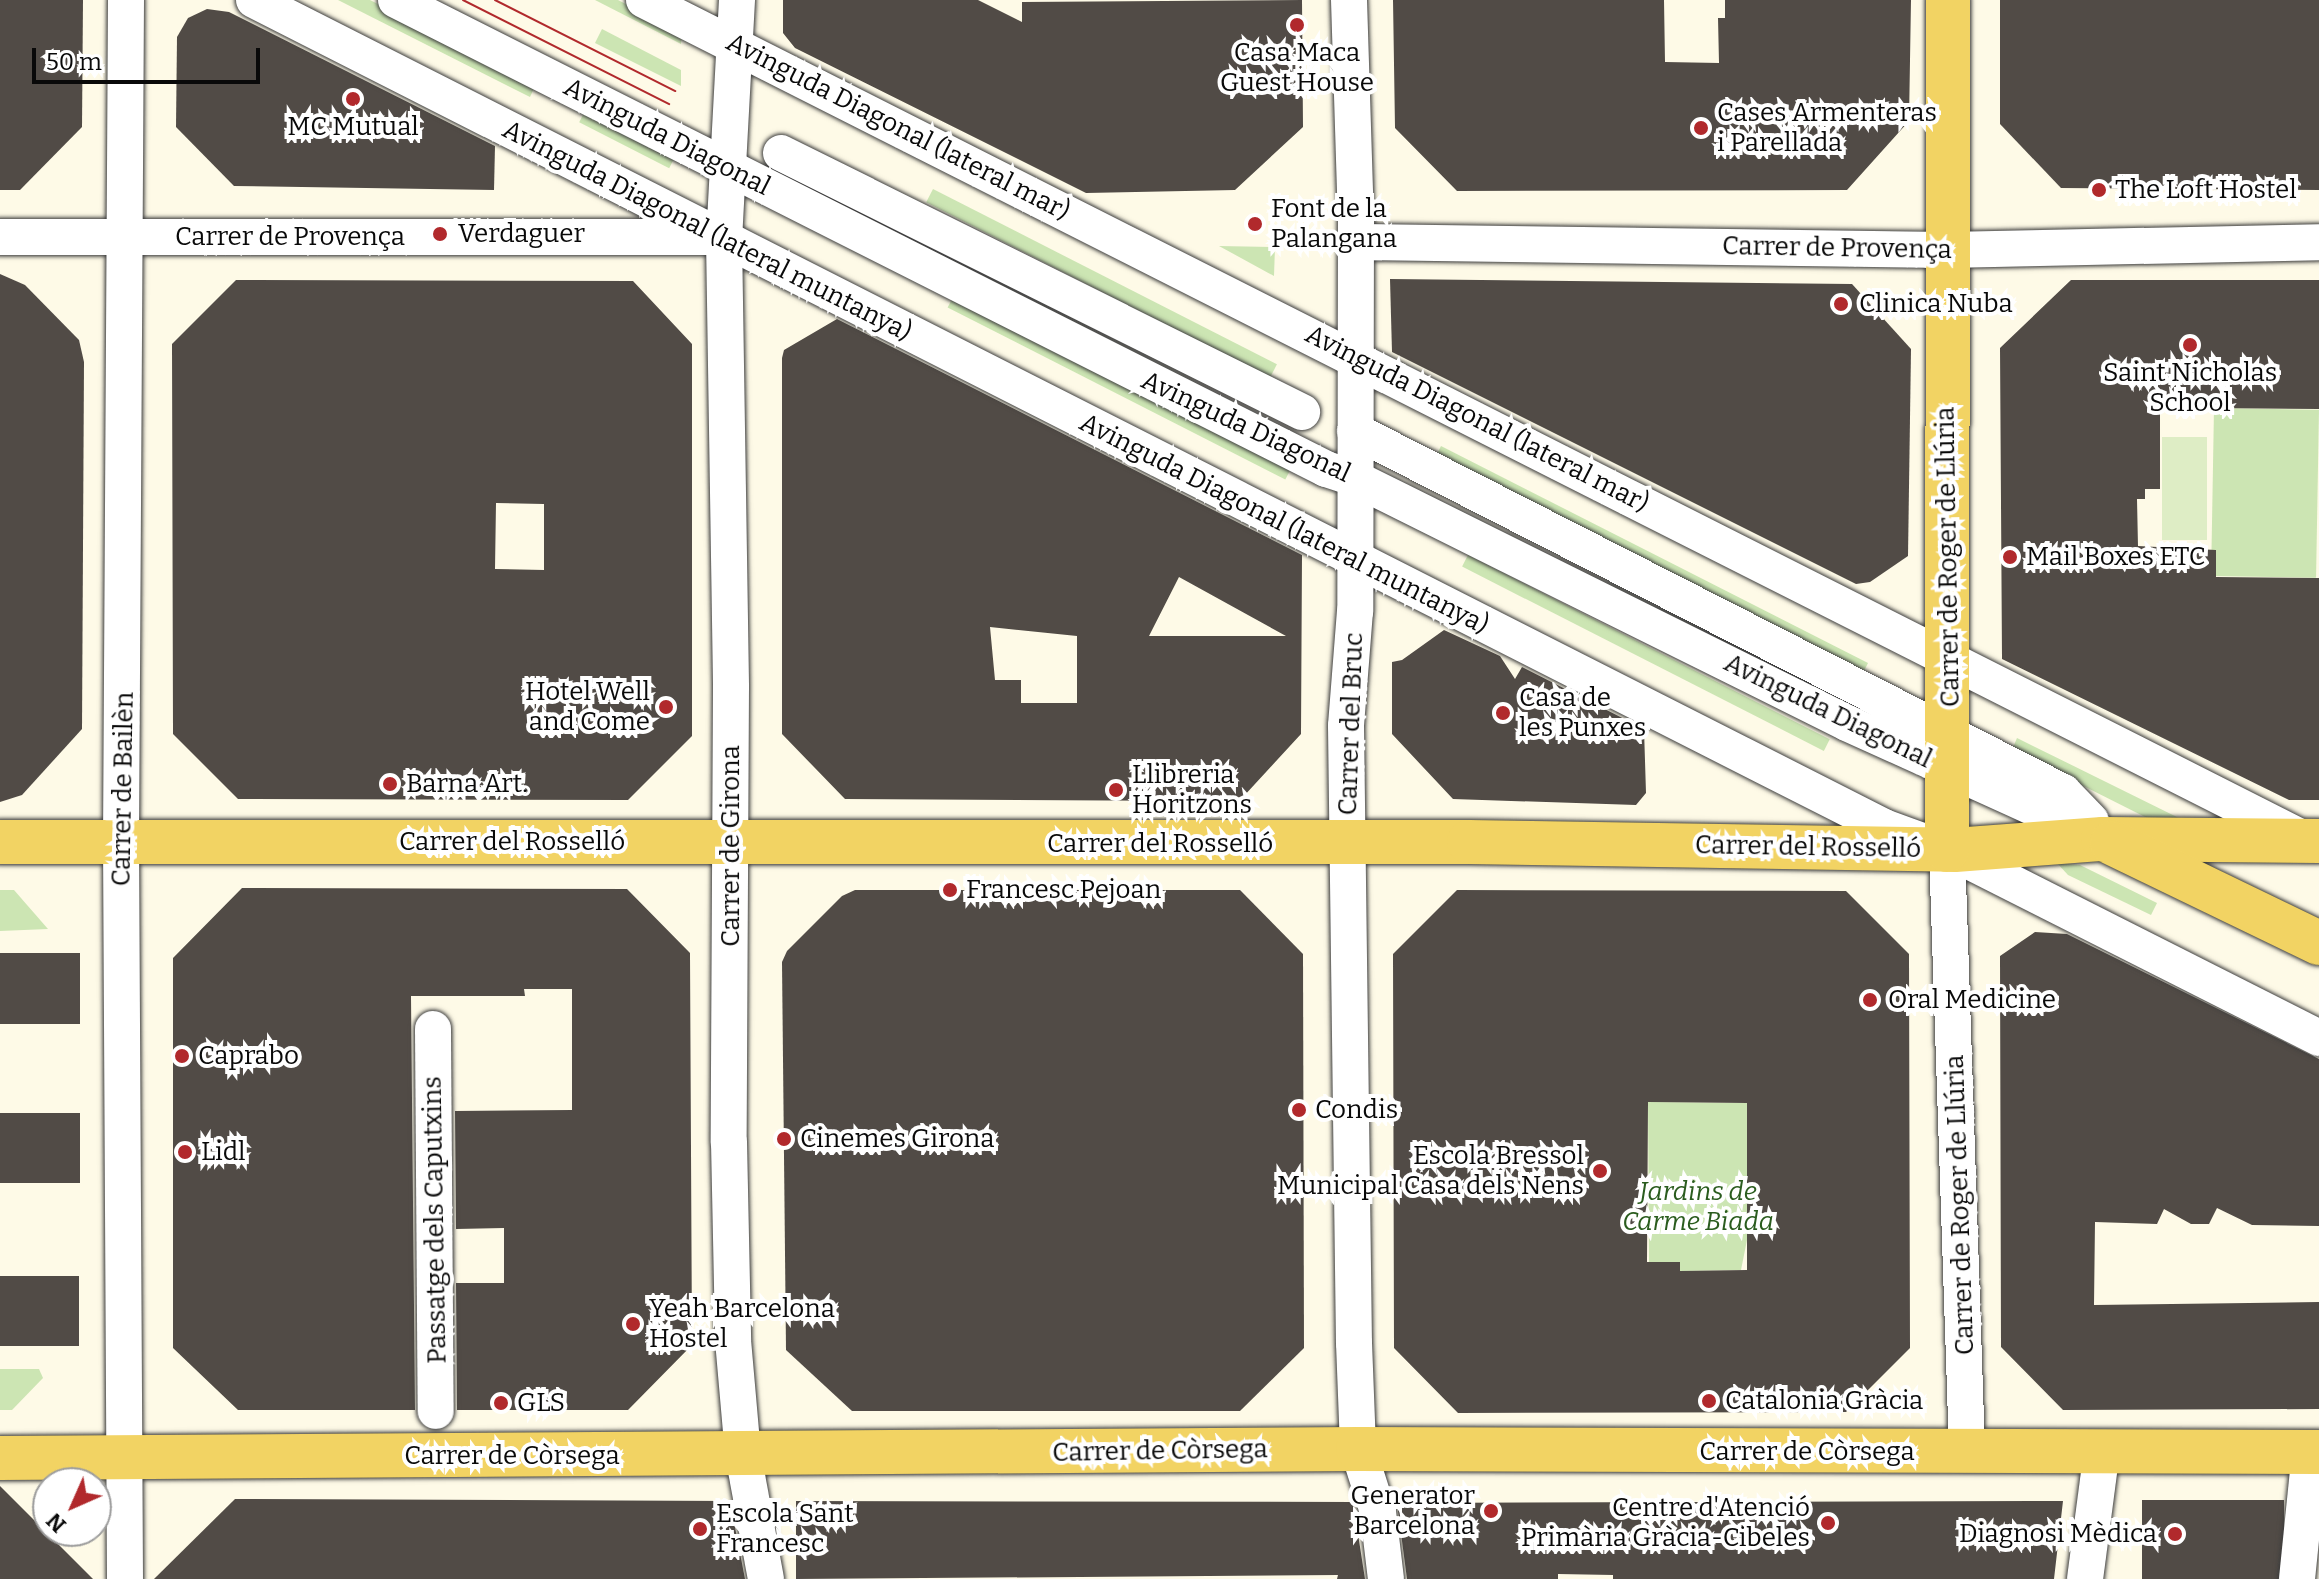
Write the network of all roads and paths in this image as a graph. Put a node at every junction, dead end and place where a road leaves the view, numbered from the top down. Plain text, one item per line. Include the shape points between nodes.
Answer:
1 (126, 0) edge
2 (254, 0) edge
3 (396, 0) edge
4 (644, 0) edge
5 (737, 0) edge
6 (1349, 0) edge
7 (1948, 0) edge
8 (736, 46) junction
9 (781, 153) dead end
10 (726, 166) junction
11 (0, 237) edge
12 (123, 238) junction
13 (724, 238) junction
14 (1355, 242) junction
15 (2319, 242) edge
16 (1947, 250) junction
17 (1355, 359) junction
18 (1302, 412) dead end
19 (1355, 431) junction
20 (1356, 479) junction
21 (1356, 560) junction
22 (1949, 660) junction
23 (1949, 752) junction
24 (2103, 839) junction
25 (2314, 841) edge
26 (0, 842) edge
27 (121, 842) junction
28 (730, 843) junction
29 (1347, 844) junction
30 (1947, 850) junction
31 (2319, 943) edge
32 (433, 1029) dead end
33 (2319, 1038) edge
34 (436, 1411) dead end
35 (1358, 1449) junction
36 (2102, 1449) junction
37 (1967, 1450) junction
38 (2315, 1452) edge
39 (743, 1454) junction
40 (0, 1458) edge
41 (124, 1458) junction
42 (125, 1579) edge
43 (766, 1579) edge
44 (1386, 1579) edge
45 (2085, 1579) edge
46 (2297, 1579) edge

1 - 12 street, Carrer de Bailèn
2 - 13 street, Avinguda Diagonal (lateral muntanya)
3 - 10 street, Avinguda Diagonal
4 - 8 street, Avinguda Diagonal (lateral mar)
5 - 8 street
6 - 14 street, Carrer del Bruc
7 - 16 main road, Carrer de Roger de Llúria
8 - 10 street, Carrer de Girona
8 - 17 street, Avinguda Diagonal (lateral mar)
9 - 18 street, Avinguda Diagonal
10 - 13 street, Carrer de Girona
10 - 20 street, Avinguda Diagonal via 1285,449
11 - 12 street, Carrer de Provença
12 - 13 street, Carrer de Provença
12 - 27 street, Carrer de Bailèn
13 - 21 street, Avinguda Diagonal (lateral muntanya)
13 - 28 street, Carrer de Girona
14 - 16 street, Carrer de Provença
14 - 17 street, Carrer del Bruc
15 - 16 street, Carrer de Provença
16 - 22 main road, Carrer de Roger de Llúria
17 - 19 street, Carrer del Bruc
17 - 22 street, Avinguda Diagonal (lateral mar)
19 - 20 street, Carrer del Bruc
19 - 23 street, Avinguda Diagonal
20 - 21 street, Carrer del Bruc
20 - 23 street, Avinguda Diagonal
21 - 29 street, Carrer del Bruc via 1346,726
21 - 30 street, Avinguda Diagonal (lateral muntanya) via 1884,827
22 - 23 main road, Carrer de Roger de Llúria
22 - 25 street, Avinguda Diagonal (lateral mar)
23 - 24 street, Avinguda Diagonal
23 - 30 main road, Carrer de Roger de Llúria
24 - 25 main road, Carrer del Rosselló
24 - 30 main road, Carrer del Rosselló
24 - 31 main road, Avinguda Diagonal
26 - 27 main road, Carrer del Rosselló
27 - 28 main road, Carrer del Rosselló
27 - 41 street, Carrer de Bailèn
28 - 29 main road, Carrer del Rosselló
28 - 39 street, Carrer de Girona via 733,1332
29 - 30 main road, Carrer del Rosselló via 1812,844
29 - 35 street, Carrer del Bruc
30 - 33 street, Avinguda Diagonal (lateral muntanya)
30 - 37 street, Carrer de Roger de Llúria
32 - 34 street, Passatge dels Caputxins
35 - 37 main road, Carrer de Còrsega via 1810,1454
35 - 39 main road, Carrer de Còrsega
35 - 44 street, Carrer del Bruc via 1378,1512
36 - 37 main road, Carrer de Còrsega
36 - 38 main road, Carrer de Còrsega
36 - 45 street
38 - 46 street
39 - 41 main road, Carrer de Còrsega
39 - 43 street, Carrer de Girona
40 - 41 main road, Carrer de Còrsega
41 - 42 street, Carrer de Bailèn

